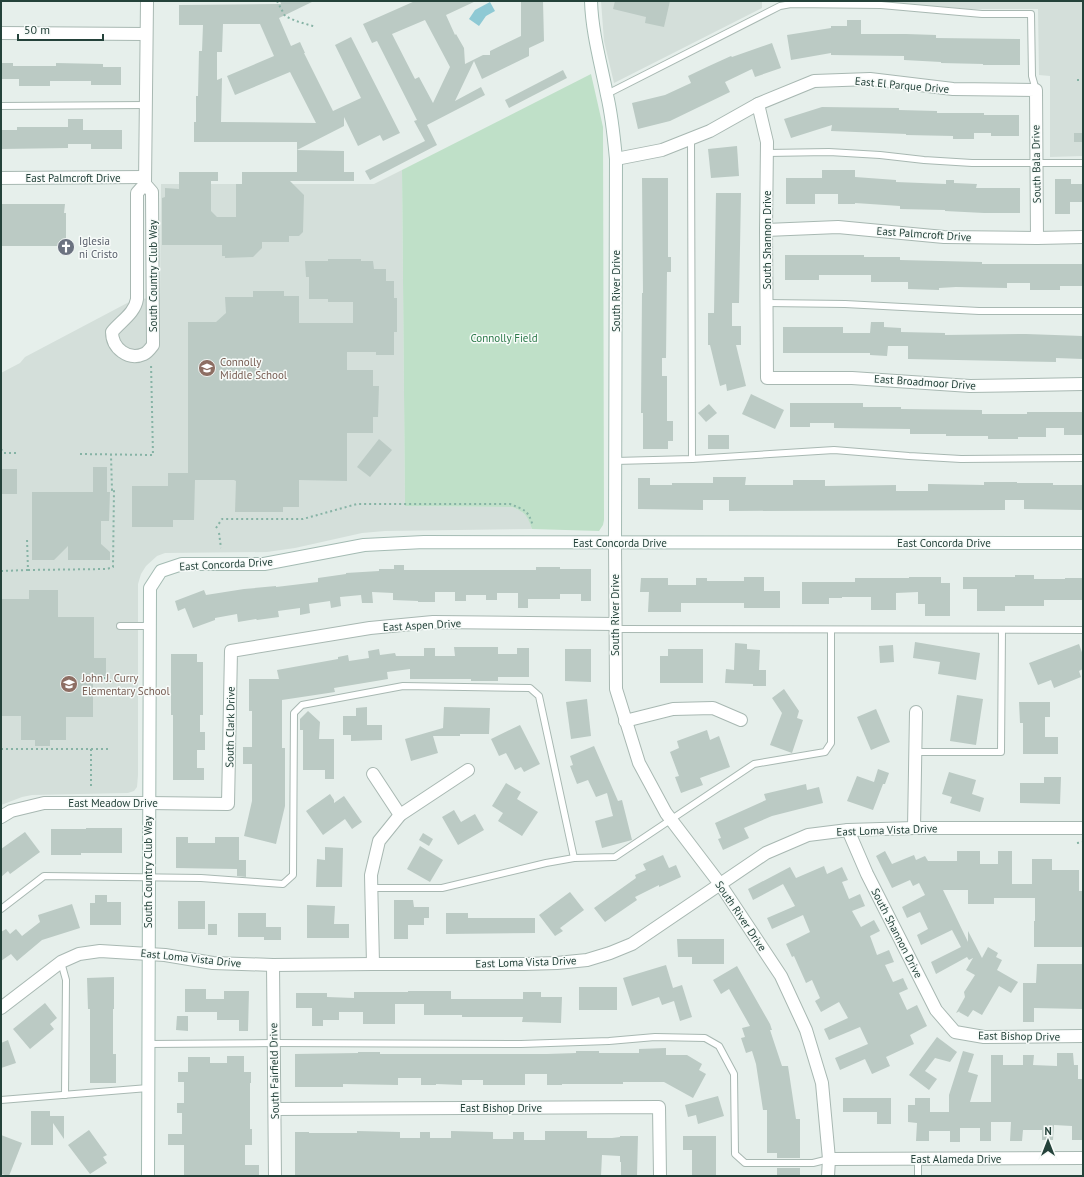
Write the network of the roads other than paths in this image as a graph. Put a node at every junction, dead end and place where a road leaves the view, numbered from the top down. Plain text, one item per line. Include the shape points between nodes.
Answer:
1 (147, 1) edge
2 (591, 1) edge
3 (1, 34) edge
4 (146, 34) junction
5 (1036, 90) junction
6 (607, 94) junction
7 (758, 104) junction
8 (146, 105) junction
9 (1, 106) edge
10 (691, 139) junction
11 (767, 153) junction
12 (616, 160) junction
13 (1036, 163) junction
14 (1083, 163) edge
15 (1, 178) edge
16 (145, 180) junction
17 (766, 230) junction
18 (1083, 237) edge
19 (1037, 238) junction
20 (767, 303) junction
21 (1083, 311) edge
22 (767, 378) joint
23 (1083, 384) edge
24 (1083, 458) edge
25 (692, 459) junction
26 (615, 461) junction
27 (615, 543) junction
28 (1083, 543) edge
29 (161, 571) joint
30 (120, 626) dead end
31 (150, 626) junction
32 (615, 626) junction
33 (831, 630) junction
34 (1002, 630) junction
35 (1083, 630) edge
36 (231, 651) joint
37 (916, 712) dead end
38 (741, 720) dead end
39 (626, 721) junction
40 (915, 752) junction
41 (468, 770) dead end
42 (373, 774) dead end
43 (148, 803) junction
44 (228, 804) joint
45 (400, 815) junction
46 (1, 817) edge
47 (672, 820) junction
48 (914, 828) junction
49 (1083, 828) edge
50 (848, 830) junction
51 (574, 858) junction
52 (148, 877) junction
53 (720, 884) junction
54 (371, 888) junction
55 (1, 909) edge
56 (148, 953) junction
57 (61, 962) junction
58 (373, 964) junction
59 (273, 965) junction
60 (1, 1008) edge
61 (956, 1032) joint
62 (1083, 1036) edge
63 (274, 1043) junction
64 (148, 1044) junction
65 (148, 1088) junction
66 (65, 1095) junction
67 (1, 1100) edge
68 (275, 1109) junction
69 (1083, 1158) edge
70 (829, 1159) junction
71 (918, 1159) junction
72 (148, 1176) edge
73 (275, 1176) edge
74 (660, 1176) edge
75 (828, 1176) edge
76 (918, 1176) edge

1 - 4 street, South Country Club Way
2 - 6 street, South River Drive
3 - 4 street
4 - 8 street, South Country Club Way
5 - 6 lane via 1032,76 1031,14 982,14 881,5 791,4 780,6
5 - 7 street, East El Parque Drive via 953,89 870,79 814,81
5 - 13 street, South Bala Drive
6 - 12 street, South River Drive
7 - 10 street, East El Parque Drive
7 - 11 street, South Shannon Drive
8 - 9 lane
8 - 16 street, South Country Club Way
10 - 12 street, East El Parque Drive via 662,150
10 - 25 lane
11 - 13 lane via 829,152 924,160
11 - 17 street, South Shannon Drive
12 - 26 street, South River Drive
13 - 14 lane
13 - 19 street, South Bala Drive
15 - 16 street, East Palmcroft Drive
16 - 16 street, South Country Club Way via 137,193 136,305 112,332 116,346 123,353 133,355 143,355 153,345 152,192
17 - 19 street, East Palmcroft Drive via 838,227 944,237
17 - 20 street, South Shannon Drive
18 - 19 street, East Palmcroft Drive
20 - 21 lane via 979,311
20 - 22 street, South Shannon Drive
22 - 23 street, East Broadmoor Drive via 852,378 970,386
24 - 25 lane via 961,459 834,450
25 - 26 lane
26 - 27 street, South River Drive
27 - 28 street, East Concorda Drive
27 - 29 street, East Concorda Drive via 424,542 364,545 264,564 182,564
27 - 32 street, South River Drive
29 - 31 street, South Country Club Way via 150,588
30 - 31 lane
31 - 43 street, South Country Club Way
32 - 33 lane
32 - 36 street, East Aspen Drive via 433,622 370,628
32 - 39 street, South River Drive via 616,689
33 - 34 lane
33 - 47 lane via 831,743 825,752 754,764
34 - 35 lane
34 - 40 lane via 1001,752
36 - 44 street, South Clark Drive
37 - 40 street
38 - 39 street via 713,708 673,709
39 - 47 street, South River Drive via 639,763
40 - 48 street
41 - 45 street
42 - 45 street
43 - 44 street, East Meadow Drive
43 - 46 street, East Meadow Drive via 44,803 12,811
43 - 52 street, South Country Club Way
45 - 54 street via 379,841 371,875
47 - 51 lane via 615,857
47 - 53 street, South River Drive
48 - 49 street, East Loma Vista Drive
48 - 50 street, East Loma Vista Drive
50 - 53 street, East Loma Vista Drive via 808,835 766,853
50 - 61 street, South Shannon Drive via 867,874 936,1010
51 - 52 lane via 539,696 530,688 403,686 302,705 294,713 293,875 283,884
51 - 54 lane via 442,888
52 - 55 lane via 44,876
52 - 56 street, South Country Club Way
53 - 58 street, East Loma Vista Drive via 632,944 587,960 524,964
53 - 70 street, South River Drive via 781,976 806,1030 822,1083
54 - 58 street
56 - 57 street, East Loma Vista Drive via 100,951 79,954
56 - 59 street, East Loma Vista Drive via 213,963
56 - 64 street, South Country Club Way
57 - 60 street, East Loma Vista Drive
57 - 66 lane via 66,980
58 - 59 street, East Loma Vista Drive
59 - 63 street, South Fairfield Drive
61 - 62 street, East Bishop Drive via 984,1037
63 - 64 lane
63 - 68 street, South Fairfield Drive
63 - 70 lane via 521,1044 655,1037 705,1038 719,1046 734,1074 735,1154 745,1162 813,1163
64 - 65 street, South Country Club Way
65 - 66 lane
65 - 72 street, South Country Club Way
66 - 67 lane
68 - 73 street, South Fairfield Drive
68 - 74 street, East Bishop Drive via 659,1107
69 - 71 street, East Alameda Drive
70 - 71 street, East Alameda Drive
70 - 75 street, South River Drive
71 - 76 lane

